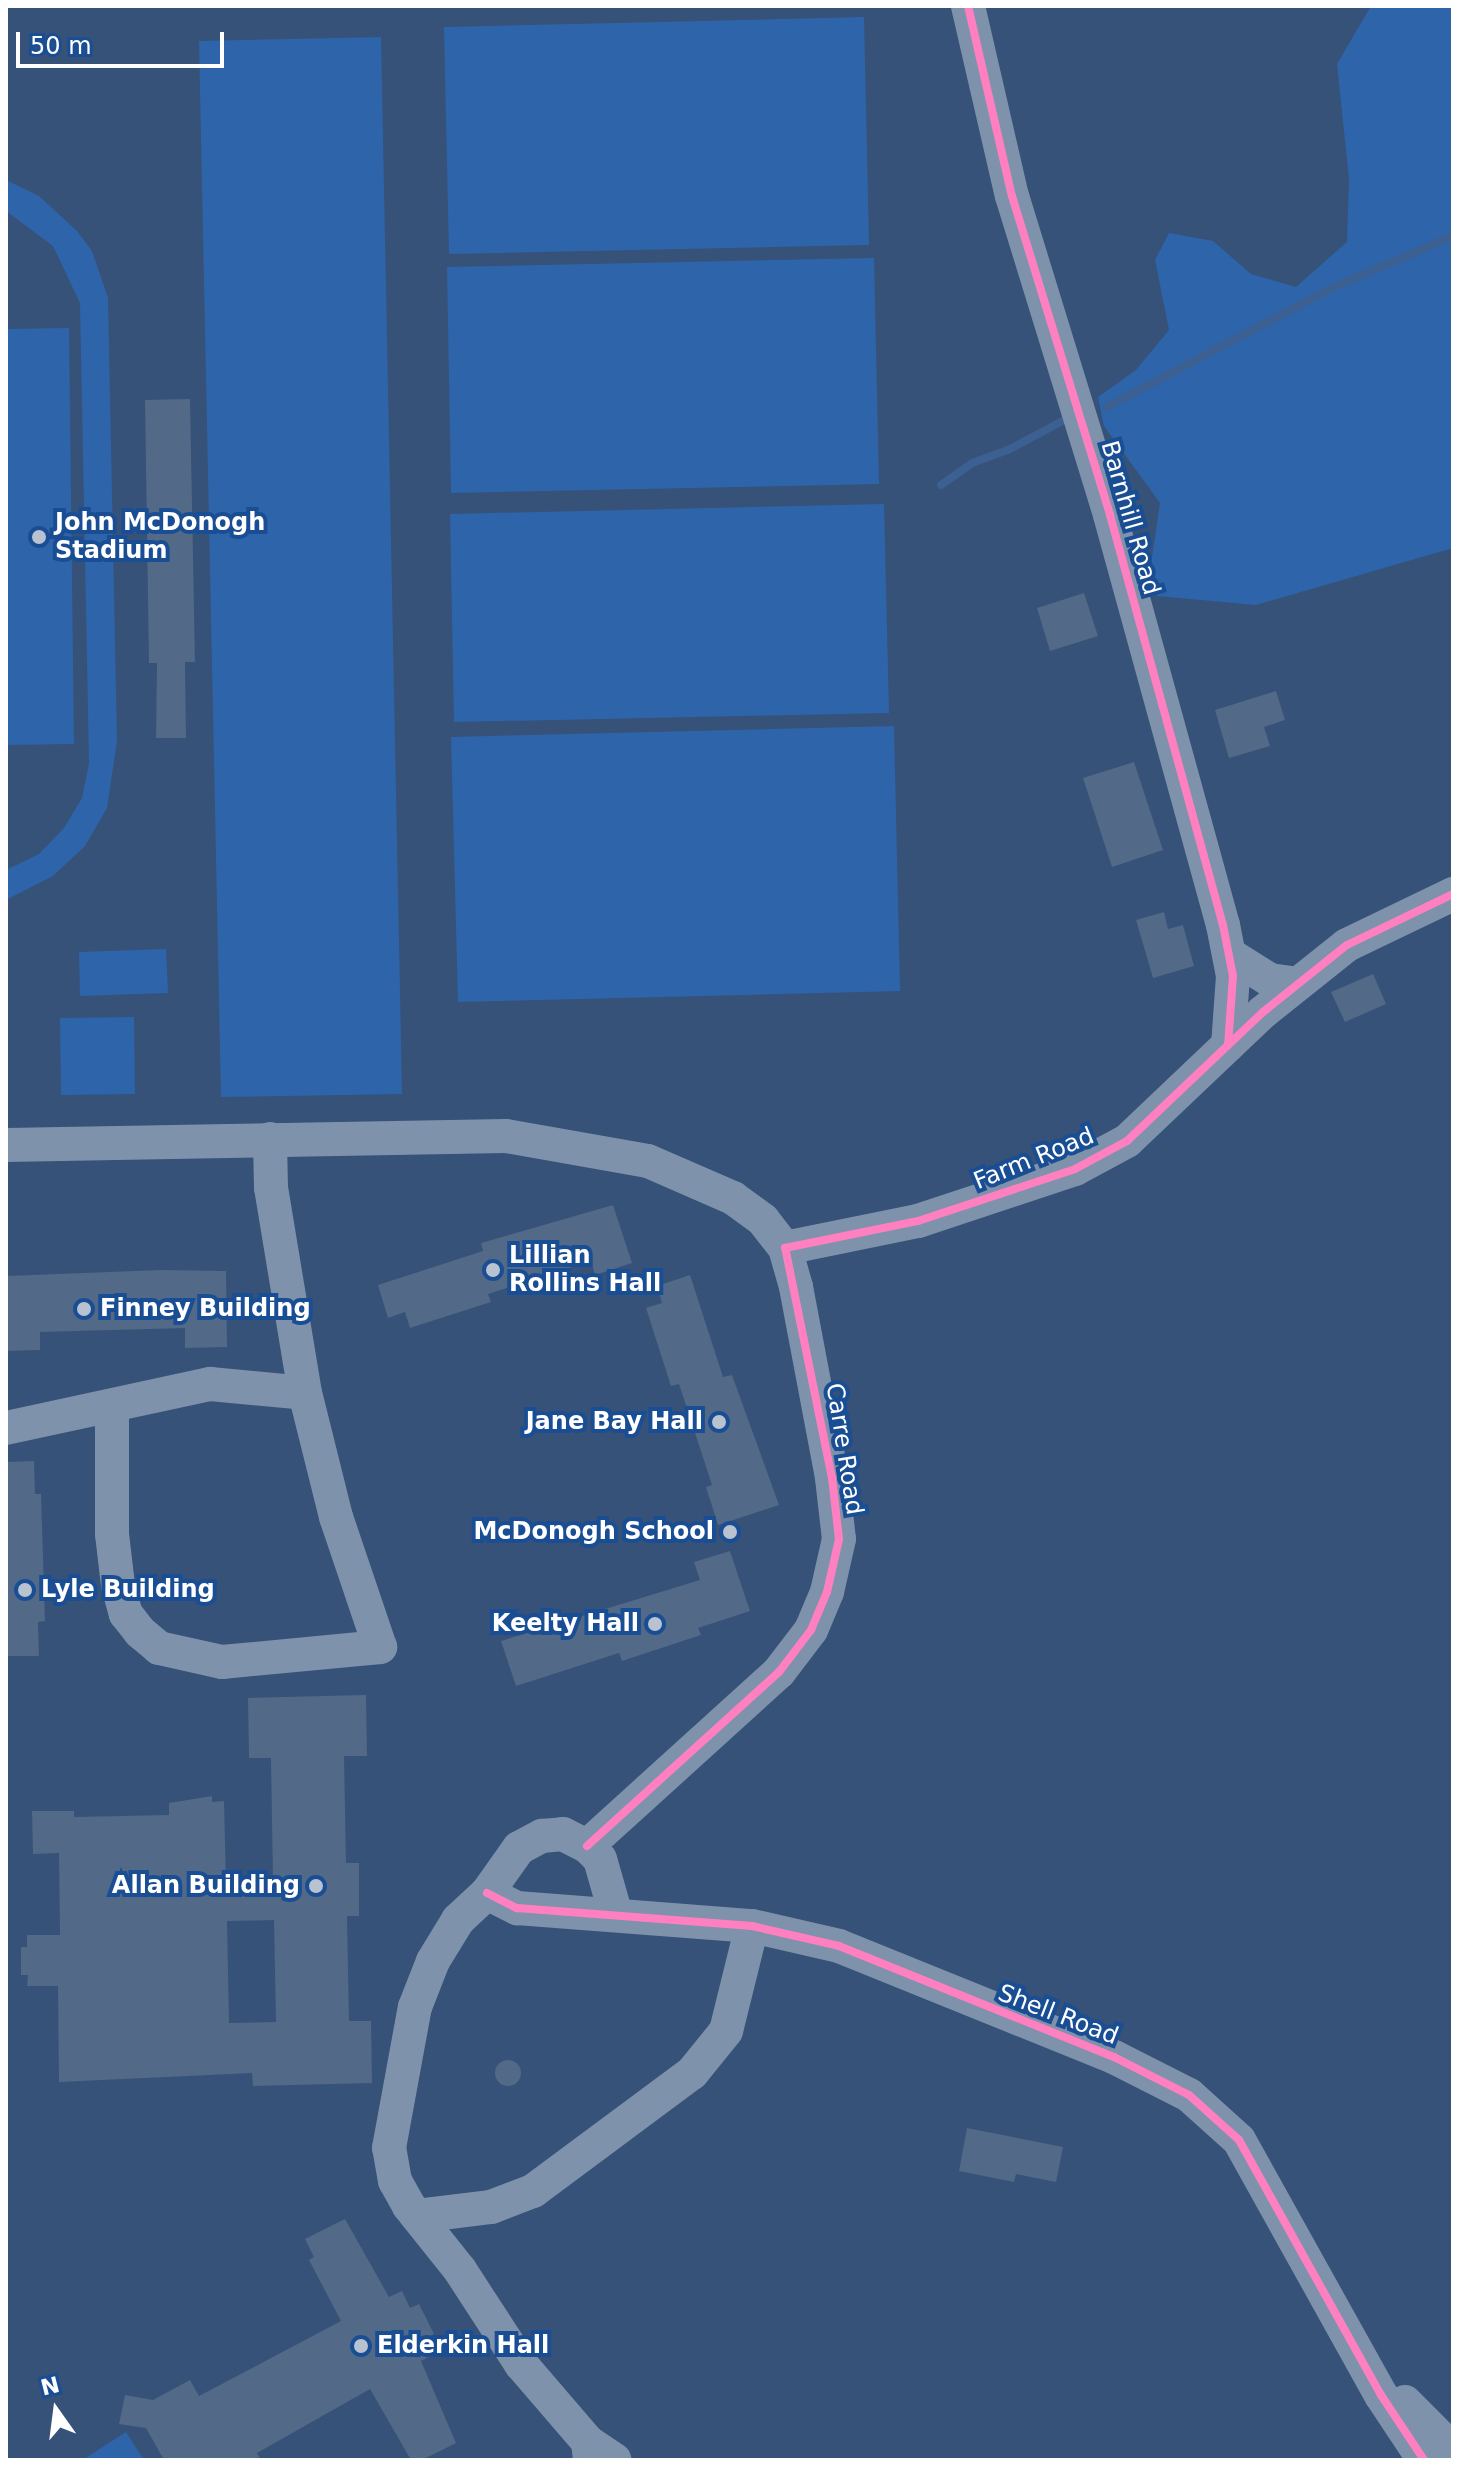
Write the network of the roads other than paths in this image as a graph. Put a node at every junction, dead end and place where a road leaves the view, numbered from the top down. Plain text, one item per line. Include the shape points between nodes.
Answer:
1 (968, 6) edge
2 (1453, 894) edge
3 (1230, 955) junction
4 (1297, 984) junction
5 (1228, 1045) junction
6 (270, 1139) junction
7 (6, 1145) edge
8 (785, 1248) junction
9 (305, 1393) junction
10 (112, 1407) junction
11 (6, 1428) edge
12 (587, 1846) junction
13 (487, 1893) junction
14 (616, 1915) junction
15 (752, 1926) junction
16 (417, 2216) junction
17 (1355, 2344) junction
18 (1453, 2450) edge
19 (598, 2454) edge
20 (1424, 2460) edge

1 - 3 street, Barnhill Road via 1012,196 1110,515
2 - 4 street, Farm Road via 1347,945
3 - 4 street via 1270,980
3 - 5 street, Barnhill Road via 1234,1003
4 - 5 street, Farm Road
5 - 8 street, Farm Road via 1127,1141 1075,1169 918,1221
6 - 7 street
6 - 8 street via 435,1134 560,1142 690,1176 763,1220
6 - 9 street via 271,1188
8 - 12 street, Carre Road via 832,1478 839,1539 827,1592 811,1630 779,1672
9 - 10 street via 210,1384 167,1389
9 - 10 street via 336,1517 380,1647 222,1662 159,1648 140,1632 126,1614 118,1585 112,1534
10 - 11 street
12 - 13 street via 563,1834 542,1836 519,1848
12 - 14 street via 600,1859
13 - 14 street, Shell Road via 517,1908
13 - 16 street via 458,1920 433,1961 415,2007 389,2148 395,2181
14 - 15 street, Shell Road
15 - 16 street via 726,2031 692,2073 533,2191 491,2207
15 - 17 street, Shell Road via 839,1946 889,1965 1114,2057 1189,2095 1239,2140
16 - 19 street via 460,2270 521,2364
17 - 18 street, Shell Road
17 - 20 street, Shell Road

